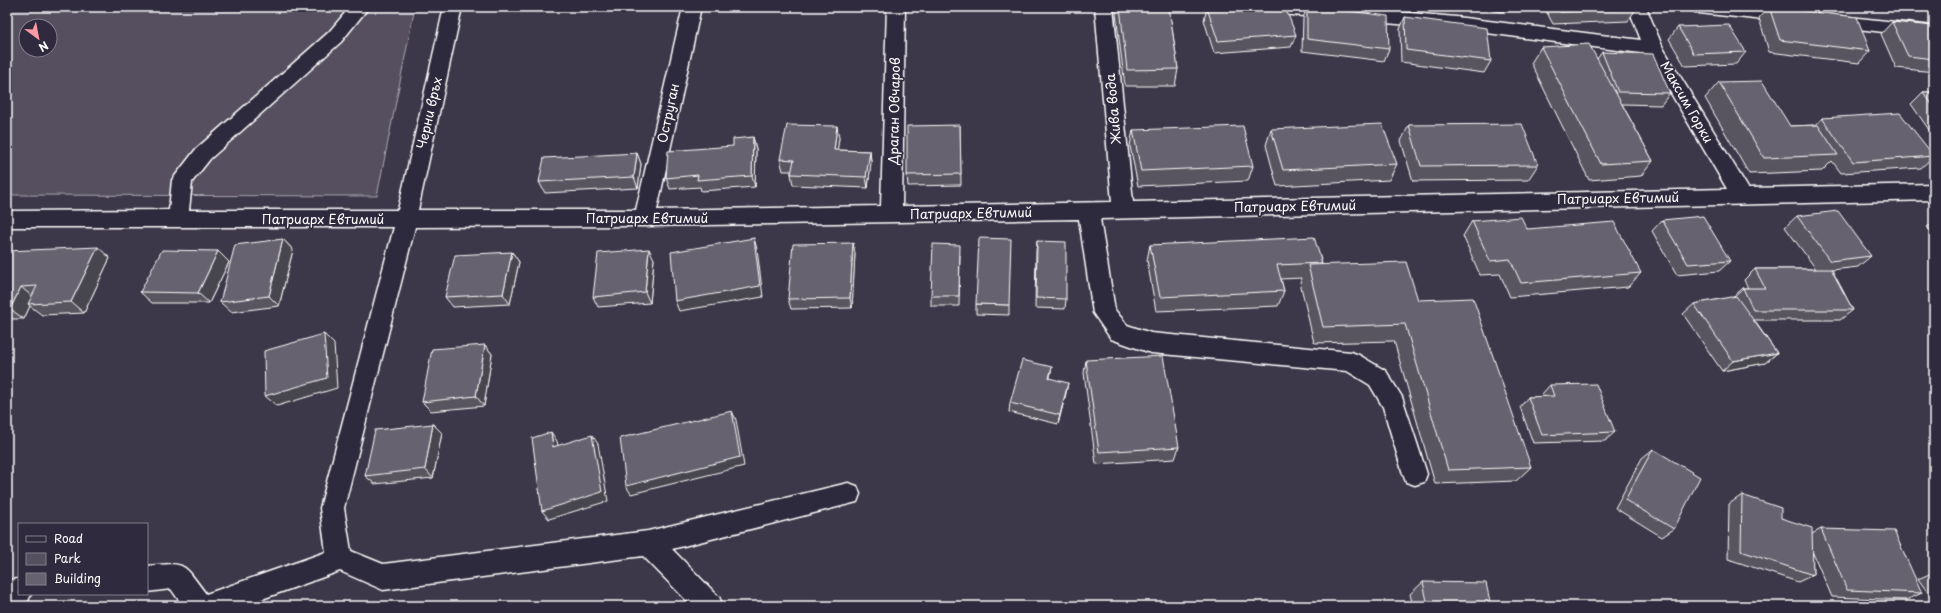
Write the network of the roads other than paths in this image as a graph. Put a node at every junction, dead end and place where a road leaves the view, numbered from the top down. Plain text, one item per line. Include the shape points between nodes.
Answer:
1 (360, 7) edge
2 (453, 7) edge
3 (692, 7) edge
4 (896, 7) edge
5 (1104, 7) edge
6 (1270, 7) edge
7 (1637, 7) edge
8 (1699, 7) edge
9 (1934, 32) edge
10 (1654, 48) junction
11 (1934, 192) edge
12 (1741, 195) junction
13 (1123, 210) junction
14 (1088, 211) junction
15 (891, 215) junction
16 (645, 218) junction
17 (7, 219) edge
18 (406, 219) junction
19 (178, 220) junction
20 (1415, 474) dead end
21 (848, 494) dead end
22 (648, 544) junction
23 (340, 559) junction
24 (148, 579) edge
25 (18, 592) edge
26 (7, 593) edge
27 (199, 606) edge
28 (207, 606) edge
29 (710, 606) edge

1 - 19 street via 335,37 203,154 182,180
2 - 18 street, Черни връх
3 - 16 street, Оструган
4 - 15 street, Драган Овчаров
5 - 13 street, Жива вода
6 - 10 street via 1456,23
7 - 10 street, Максим Горки
8 - 9 street
10 - 12 street, Максим Горки
11 - 12 street, Патриарх Евтимий
12 - 13 street, Патриарх Евтимий
13 - 14 street, Патриарх Евтимий
14 - 15 street, Патриарх Евтимий
14 - 20 street via 1104,313 1119,332 1151,343 1351,362 1378,378 1394,404
15 - 16 street, Патриарх Евтимий
16 - 18 street, Патриарх Евтимий
17 - 19 street, Патриарх Евтимий
18 - 19 street, Патриарх Евтимий
18 - 23 street, Черни връх via 332,508
21 - 22 street
22 - 23 street via 383,577
22 - 29 street
23 - 28 street
24 - 27 street via 177,576
25 - 26 street

